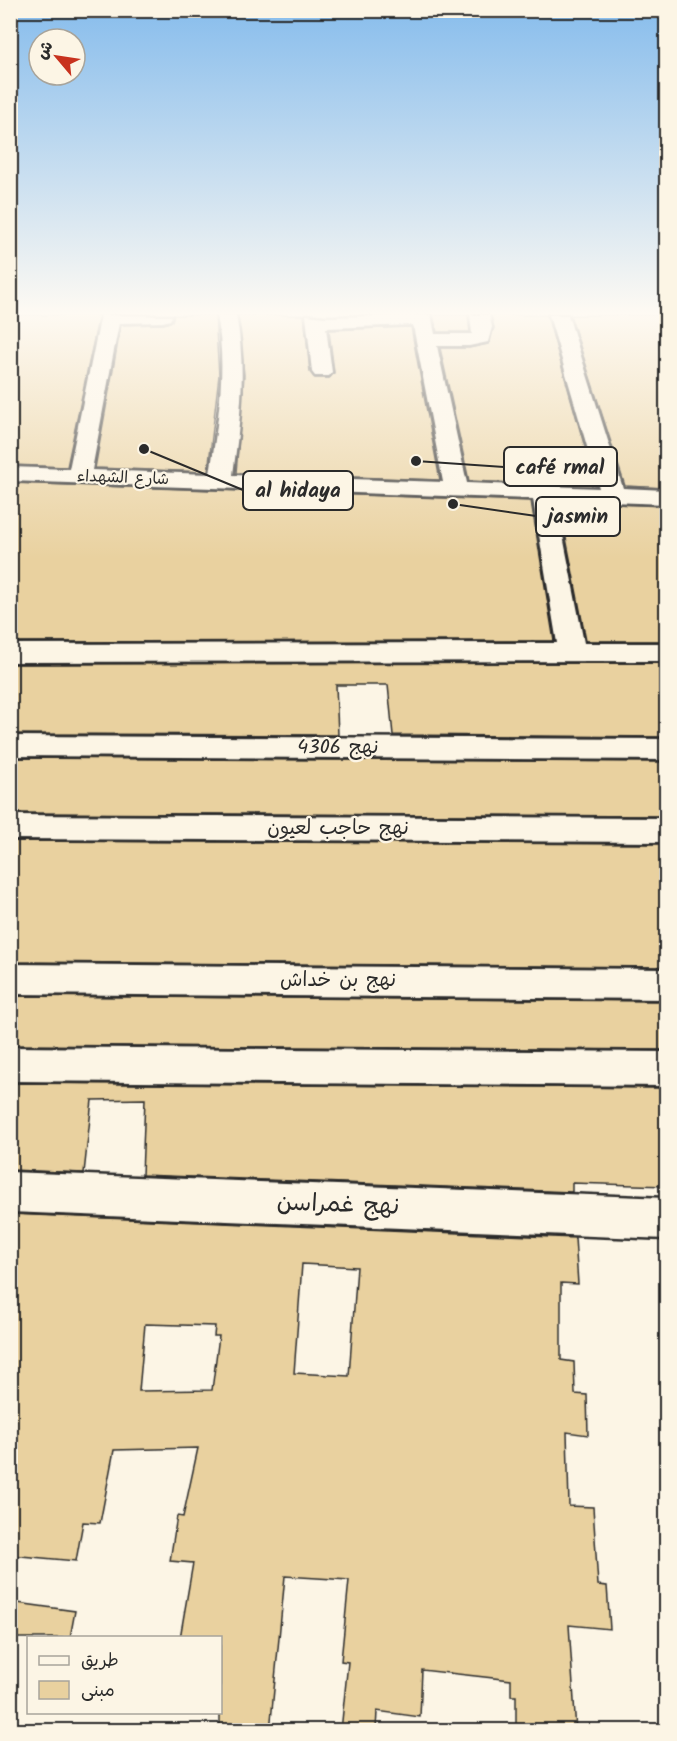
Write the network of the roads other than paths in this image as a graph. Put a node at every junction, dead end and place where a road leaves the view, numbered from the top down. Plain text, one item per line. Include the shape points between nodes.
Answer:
1 (95, 396) edge
2 (231, 396) edge
3 (438, 396) edge
4 (583, 396) edge
5 (10, 474) edge
6 (79, 476) junction
7 (221, 481) junction
8 (456, 488) junction
9 (543, 492) junction
10 (614, 495) junction
11 (666, 496) edge
12 (572, 651) junction
13 (666, 652) edge
14 (10, 653) edge
15 (10, 746) edge
16 (666, 750) edge
17 (10, 827) edge
18 (666, 830) edge
19 (10, 979) edge
20 (666, 984) edge
21 (10, 1064) edge
22 (666, 1068) edge
23 (10, 1192) edge
24 (666, 1219) edge

1 - 6 street
2 - 7 street
3 - 8 street
4 - 10 street
5 - 6 street, شارع الشهداء
6 - 7 street, شارع الشهداء
7 - 8 street, شارع الشهداء
8 - 9 street, شارع الشهداء
9 - 10 street, شارع الشهداء
9 - 12 street
10 - 11 street, شارع الشهداء
12 - 13 street
12 - 14 street
15 - 16 street, نهج 4306
17 - 18 street, نهج حاجب لعيون
19 - 20 street, نهج بن خداش
21 - 22 street
23 - 24 street, نهج غمراسن

